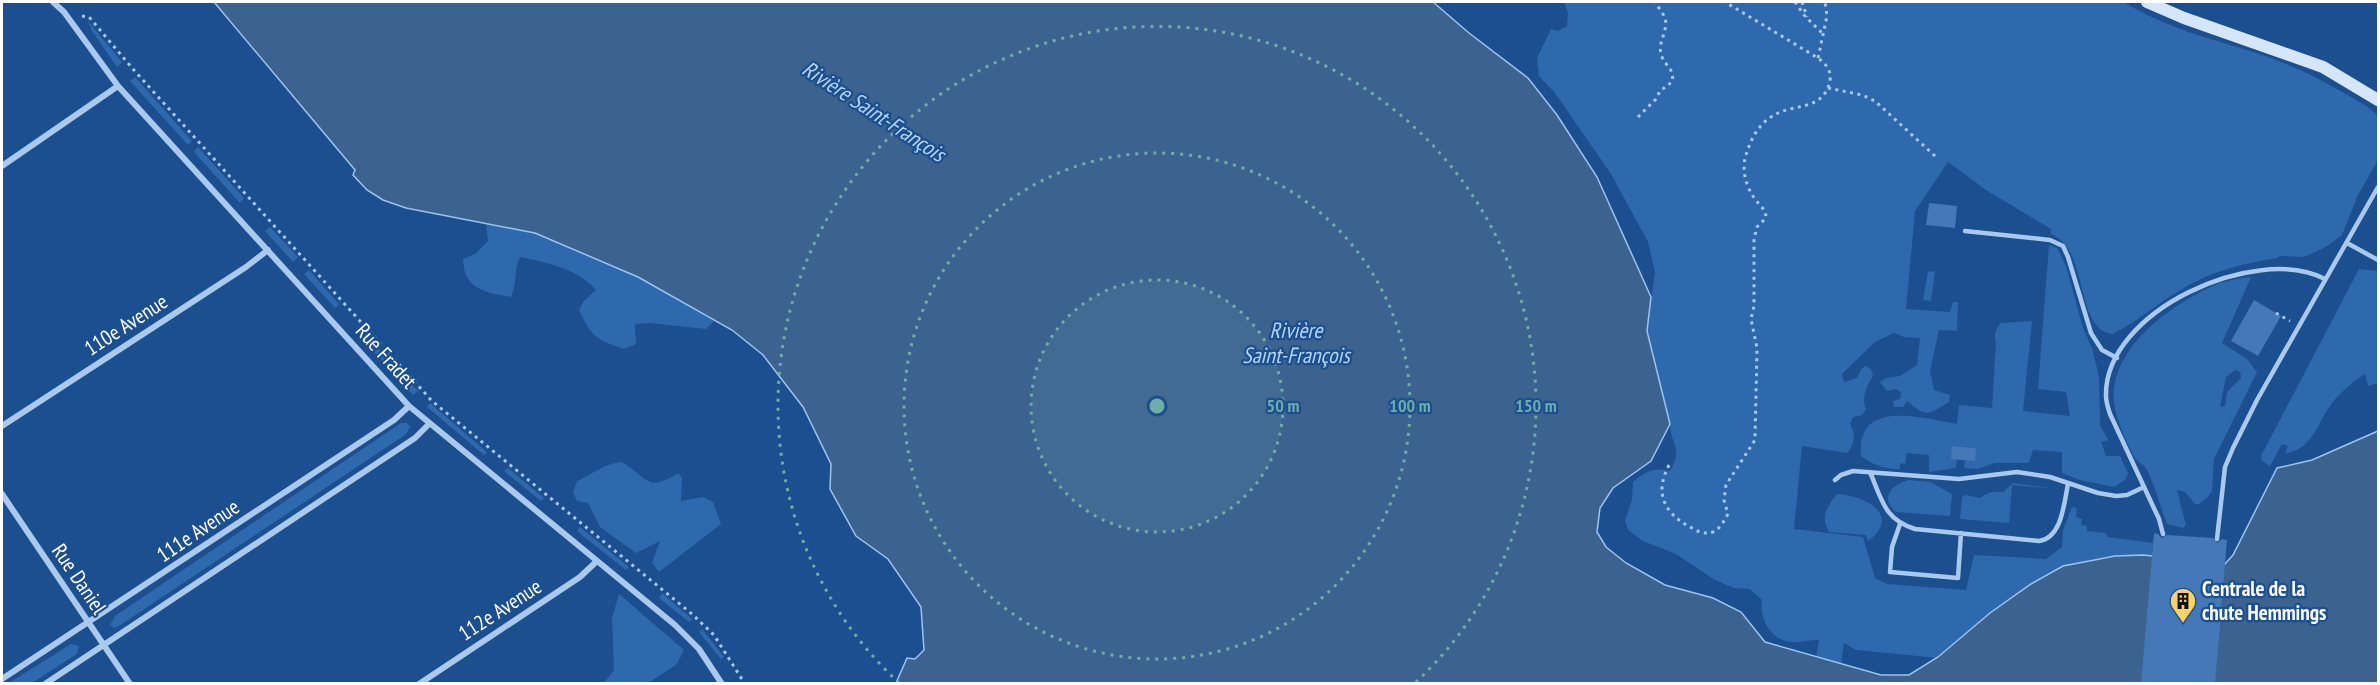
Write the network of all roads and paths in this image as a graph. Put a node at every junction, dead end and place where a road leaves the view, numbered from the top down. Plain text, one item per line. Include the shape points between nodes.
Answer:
1 (53, 2) edge
2 (61, 2) edge
3 (1655, 2) edge
4 (1725, 2) edge
5 (1795, 2) edge
6 (1802, 2) edge
7 (1825, 2) edge
8 (2148, 2) edge
9 (64, 12) junction
10 (89, 17) dead end
11 (1808, 18) junction
12 (1824, 35) junction
13 (1818, 58) junction
14 (118, 86) junction
15 (1828, 88) junction
16 (2379, 100) edge
17 (1638, 117) dead end
18 (1935, 156) dead end
19 (2, 166) edge
20 (2379, 187) edge
21 (1965, 231) dead end
22 (2347, 243) junction
23 (268, 250) junction
24 (2379, 260) edge
25 (2325, 279) junction
26 (2276, 313) dead end
27 (2281, 315) dead end
28 (2117, 358) junction
29 (414, 382) junction
30 (407, 388) dead end
31 (409, 406) junction
32 (451, 418) junction
33 (429, 424) junction
34 (446, 424) dead end
35 (2, 426) edge
36 (1669, 465) dead end
37 (1870, 472) junction
38 (1835, 480) dead end
39 (2067, 484) junction
40 (2144, 487) junction
41 (2, 494) edge
42 (1900, 524) junction
43 (1961, 533) junction
44 (2163, 534) dead end
45 (2217, 539) dead end
46 (597, 561) junction
47 (88, 622) junction
48 (104, 645) junction
49 (2, 679) edge
50 (45, 684) edge
51 (130, 684) edge
52 (419, 684) edge
53 (722, 684) edge
54 (745, 684) edge

1 - 9 street, Rue Fradet
2 - 9 street, Rue Fradet
3 - 17 path via 1665,17 1662,57 1674,75 1672,82
4 - 13 path
5 - 11 path
6 - 11 path
7 - 12 path
8 - 16 street via 2323,67
9 - 14 street, Rue Fradet
10 - 29 path, Rue Fradet
11 - 12 path
12 - 13 path
13 - 15 path via 1830,71
14 - 19 street
14 - 23 street, Rue Fradet
15 - 18 path via 1875,101
15 - 36 path via 1814,103 1783,110 1763,123 1745,157 1749,188 1766,213 1754,239 1751,319 1757,348 1755,440 1726,485 1724,500 1728,514 1714,531 1698,531 1677,520 1666,507 1661,491
20 - 22 lane
21 - 28 lane via 2050,240 2063,246 2091,333 2102,350
22 - 24 lane
22 - 25 lane
23 - 31 street, Rue Fradet
23 - 35 street, 110e Avenue
25 - 28 lane via 2301,269 2285,268 2249,271 2207,284 2155,314 2123,346
25 - 45 lane via 2257,400 2225,467
26 - 27 path
28 - 40 lane via 2106,398
29 - 30 path
29 - 32 path, Rue Fradet
31 - 33 street, Rue Fradet
31 - 47 street, 111e Avenue via 394,420
32 - 34 path
32 - 54 path, Rue Fradet via 698,619 724,648
33 - 46 street, Rue Fradet
33 - 48 street, 111e Avenue via 415,438
37 - 38 lane via 1853,471
37 - 39 lane via 1959,479 2017,472
37 - 42 lane via 1886,509
39 - 40 lane via 2116,496
39 - 43 lane via 2061,519 2046,540
40 - 44 lane
41 - 47 street, Rue Daniel
42 - 43 lane
42 - 43 lane via 1892,547 1890,572 1958,578
46 - 52 street, 112e Avenue via 580,577
46 - 53 street, Rue Fradet via 683,632
47 - 48 street, Rue Daniel
47 - 49 street, 111e Avenue
48 - 50 street, 111e Avenue
48 - 51 street, Rue Daniel

